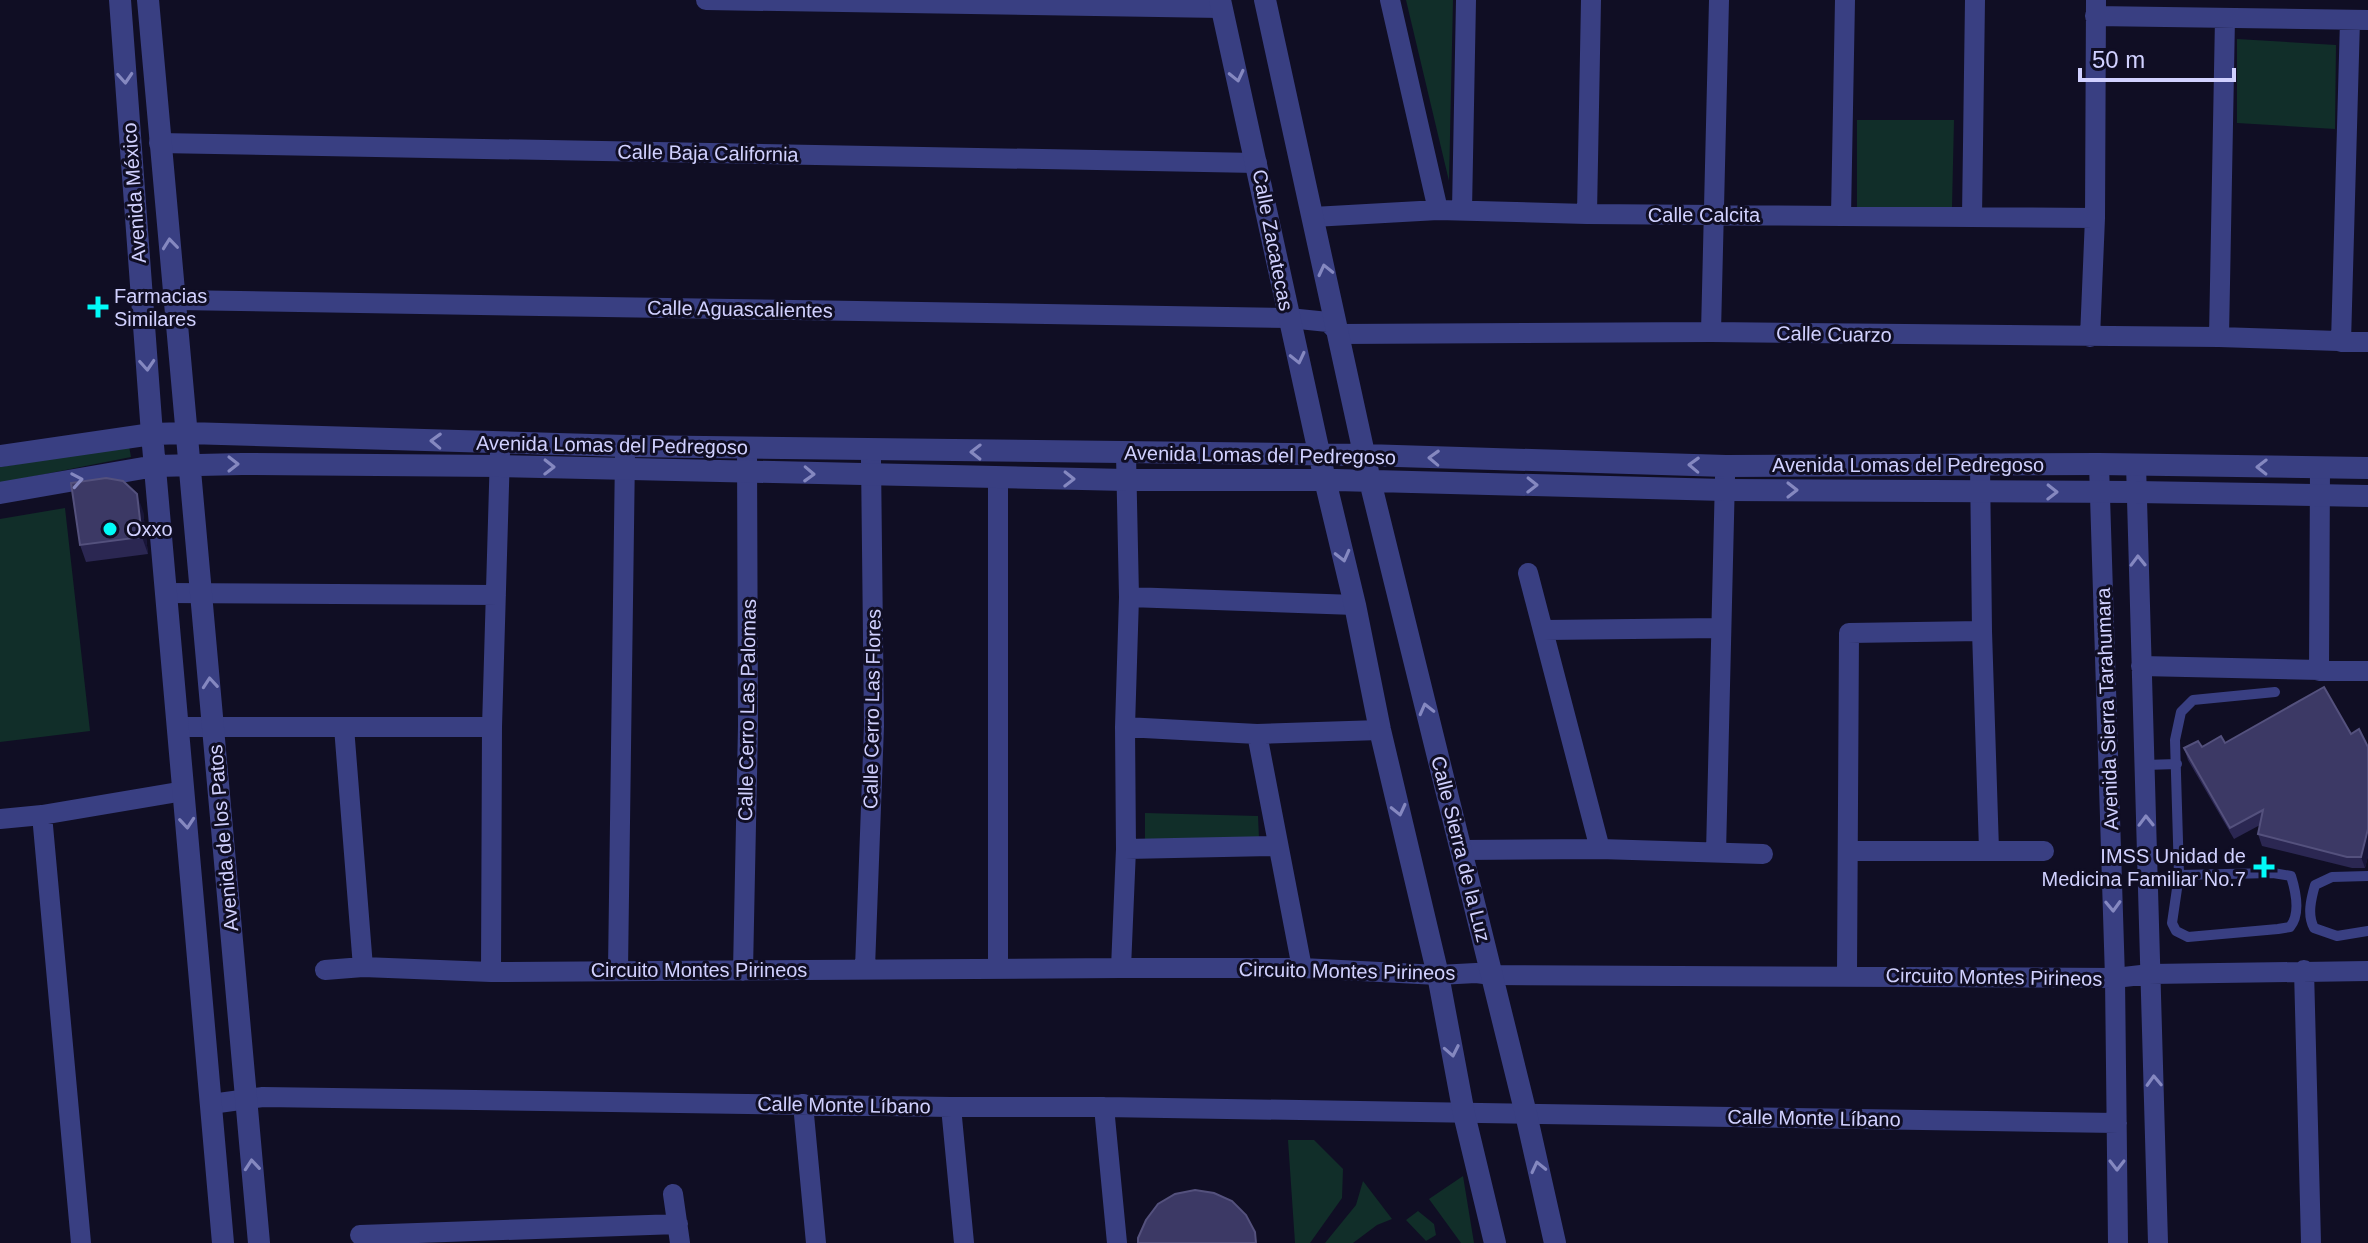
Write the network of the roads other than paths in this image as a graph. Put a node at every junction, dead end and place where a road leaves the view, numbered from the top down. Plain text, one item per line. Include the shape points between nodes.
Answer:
1 (120, 0) edge
2 (148, 0) edge
3 (706, 0) edge
4 (1265, 0) edge
5 (1390, 0) edge
6 (1466, 0) edge
7 (1591, 0) edge
8 (1719, 0) edge
9 (1845, 0) edge
10 (1975, 0) edge
11 (1221, 4) edge
12 (2095, 8) edge
13 (2225, 18) junction
14 (2359, 20) edge
15 (159, 143) junction
16 (1257, 163) junction
17 (1438, 210) junction
18 (1462, 210) junction
19 (1587, 214) junction
20 (1713, 215) junction
21 (1841, 216) junction
22 (1313, 217) junction
23 (1972, 217) junction
24 (2095, 218) junction
25 (175, 300) junction
26 (1297, 318) junction
27 (1334, 328) junction
28 (1711, 332) junction
29 (2090, 337) junction
30 (2219, 337) junction
31 (2341, 342) junction
32 (2368, 342) edge
33 (187, 433) junction
34 (152, 434) junction
35 (500, 443) junction
36 (625, 446) junction
37 (747, 448) junction
38 (871, 451) junction
39 (1126, 454) junction
40 (1365, 455) junction
41 (0, 456) edge
42 (1327, 456) junction
43 (191, 464) junction
44 (1980, 464) junction
45 (2099, 464) junction
46 (2136, 464) junction
47 (155, 466) junction
48 (500, 466) junction
49 (1726, 466) junction
50 (2320, 468) junction
51 (2368, 468) edge
52 (624, 469) junction
53 (748, 473) junction
54 (871, 476) junction
55 (998, 478) junction
56 (1126, 480) junction
57 (1330, 480) junction
58 (1370, 481) junction
59 (1724, 490) junction
60 (1980, 491) junction
61 (2100, 492) junction
62 (2136, 492) junction
63 (0, 493) edge
64 (2321, 494) junction
65 (2368, 496) edge
66 (1528, 573) dead end
67 (203, 592) junction
68 (167, 593) junction
69 (496, 595) junction
70 (1129, 597) junction
71 (1355, 605) junction
72 (1720, 628) junction
73 (1545, 630) junction
74 (1982, 631) junction
75 (2141, 666) junction
76 (2319, 671) junction
77 (2368, 671) edge
78 (2275, 692) dead end
79 (179, 727) junction
80 (214, 727) junction
81 (344, 727) junction
82 (492, 727) junction
83 (1125, 727) junction
84 (1380, 730) junction
85 (1257, 734) junction
86 (2177, 764) junction
87 (2145, 765) junction
88 (184, 791) junction
89 (42, 815) junction
90 (0, 819) edge
91 (1278, 846) junction
92 (1126, 849) junction
93 (1600, 849) junction
94 (1461, 850) junction
95 (1989, 850) junction
96 (1849, 851) junction
97 (2044, 851) dead end
98 (1716, 853) junction
99 (1763, 854) dead end
100 (2179, 875) junction
101 (2368, 876) edge
102 (2368, 931) edge
103 (363, 967) junction
104 (865, 968) junction
105 (998, 968) junction
106 (1121, 968) junction
107 (1302, 968) junction
108 (325, 970) dead end
109 (618, 970) junction
110 (2304, 970) junction
111 (743, 971) junction
112 (2368, 971) edge
113 (491, 972) junction
114 (1443, 974) junction
115 (1484, 974) junction
116 (2150, 974) junction
117 (1847, 975) junction
118 (2115, 978) junction
119 (246, 1100) junction
120 (211, 1104) junction
121 (803, 1104) junction
122 (951, 1107) junction
123 (1104, 1107) junction
124 (1518, 1113) junction
125 (1470, 1114) junction
126 (2117, 1123) junction
127 (673, 1194) dead end
128 (679, 1233) edge
129 (360, 1235) dead end
130 (562, 1236) edge
131 (510, 1237) edge
132 (391, 1239) edge
133 (81, 1243) edge
134 (223, 1243) edge
135 (259, 1243) edge
136 (816, 1243) edge
137 (964, 1243) edge
138 (1117, 1243) edge
139 (1495, 1243) edge
140 (1555, 1243) edge
141 (2118, 1243) edge
142 (2158, 1243) edge
143 (2311, 1243) edge

1 -> 34 street, Avenida México
2 - 15 street, Avenida México
3 - 11 street
4 - 22 street
5 - 17 street
6 - 18 street
7 - 19 street
8 - 20 street
9 - 21 street
10 - 23 street
11 -> 16 street, Calle Zacatecas
12 - 13 street
12 - 24 street
13 - 14 street
13 - 30 street
14 - 31 street
15 - 16 street, Calle Baja California
25 -> 15 street, Avenida México
16 - 26 street, Calle Zacatecas
17 - 18 street, Calle Calcita
17 - 22 street, Calle Calcita
18 - 19 street, Calle Calcita
19 - 20 street, Calle Calcita
20 - 21 street, Calle Calcita
20 - 28 street
21 - 23 street, Calle Calcita
27 -> 22 street
23 - 24 street, Calle Calcita
24 - 29 street
25 - 26 street, Calle Aguascalientes
25 - 33 street, Avenida México
26 - 27 street, Calle Cuarzo
26 -> 42 street, Calle Zacatecas
27 - 28 street, Calle Cuarzo
27 - 40 street
28 - 29 street, Calle Cuarzo
29 - 30 street, Calle Cuarzo
30 - 31 street, Calle Cuarzo
31 - 32 street, Calle Cuarzo
33 - 34 street, Avenida Lomas del Pedregoso
35 -> 33 street, Avenida Lomas del Pedregoso
33 - 43 street, Avenida de los Patos
34 - 41 street, Avenida Lomas del Pedregoso
34 - 47 street, Avenida de los Patos
35 - 36 street, Avenida Lomas del Pedregoso
35 - 48 street
36 - 37 street, Avenida Lomas del Pedregoso
36 - 52 street
37 - 38 street, Avenida Lomas del Pedregoso
37 - 53 street, Calle Cerro Las Palomas
39 -> 38 street, Avenida Lomas del Pedregoso
38 - 54 street, Calle Cerro Las Flores
39 - 42 street, Avenida Lomas del Pedregoso
39 - 56 street
40 - 42 street, Avenida Lomas del Pedregoso
49 -> 40 street, Avenida Lomas del Pedregoso
40 - 58 street, Calle Sierra de la Luz
42 - 57 street, Calle Zacatecas
43 - 47 street, Avenida Lomas del Pedregoso
43 -> 48 street, Avenida Lomas del Pedregoso
43 - 67 street, Avenida de los Patos
44 - 45 street, Avenida Lomas del Pedregoso
44 - 49 street, Avenida Lomas del Pedregoso
44 - 60 street
45 - 46 street, Avenida Lomas del Pedregoso
45 - 61 street, Avenida Sierra Tarahumara
50 -> 46 street, Avenida Lomas del Pedregoso
46 - 62 street, Avenida Sierra Tarahumara
63 -> 47 street, Avenida Lomas del Pedregoso
47 - 68 street, Avenida de los Patos
48 -> 52 street, Avenida Lomas del Pedregoso
48 - 69 street
49 - 59 street
50 - 51 street, Avenida Lomas del Pedregoso
50 - 64 street
52 - 53 street, Avenida Lomas del Pedregoso
52 - 109 street
53 -> 54 street, Avenida Lomas del Pedregoso
53 - 111 street, Calle Cerro Las Palomas
54 - 55 street, Avenida Lomas del Pedregoso
54 - 104 street, Calle Cerro Las Flores via 874,726
55 -> 56 street, Avenida Lomas del Pedregoso
55 - 105 street
56 - 57 street, Avenida Lomas del Pedregoso
56 - 70 street
57 - 58 street, Avenida Lomas del Pedregoso
57 -> 71 street
58 -> 59 street, Avenida Lomas del Pedregoso
94 -> 58 street, Calle Sierra de la Luz
59 -> 60 street, Avenida Lomas del Pedregoso
59 - 72 street
60 -> 61 street, Avenida Lomas del Pedregoso
60 - 74 street
61 - 62 street, Avenida Lomas del Pedregoso
61 -> 118 street, Avenida Sierra Tarahumara
62 - 64 street, Avenida Lomas del Pedregoso
75 -> 62 street, Avenida Sierra Tarahumara
64 - 65 street, Avenida Lomas del Pedregoso
64 - 76 street
66 - 73 street
67 - 68 street
67 - 69 street
80 -> 67 street, Avenida de los Patos
68 - 79 street, Avenida de los Patos
69 - 82 street
70 - 71 street
70 - 83 street
71 - 84 street
72 - 73 street
72 - 98 street
73 - 93 street
74 - 95 street
74 - 96 street via 1849,633
75 - 76 street
75 - 87 street, Avenida Sierra Tarahumara
76 - 77 street
78 - 86 lane via 2193,700 2181,712
79 - 80 street
79 - 88 street, Avenida de los Patos
80 - 81 street
80 - 119 street, Avenida de los Patos
81 - 82 street
81 - 103 street
82 - 113 street
83 - 85 street
83 - 92 street
84 - 85 street
84 -> 114 street
85 - 91 street
86 - 87 lane
86 - 100 lane
116 -> 87 street, Avenida Sierra Tarahumara
88 - 89 street
88 -> 120 street, Avenida de los Patos
89 - 90 street
89 - 133 street
91 - 92 street
91 - 107 street
92 - 106 street
93 - 94 street
93 - 98 street
94 - 115 street, Calle Sierra de la Luz
95 - 96 street
95 - 97 street
96 - 117 street
98 - 99 street
100 - 100 lane via 2172,923 2188,937 2278,929 2296,921 2291,876
101 - 102 lane via 2332,877 2315,885 2310,921 2314,928 2337,936
103 - 108 street, Circuito Montes Pirineos
103 - 113 street, Circuito Montes Pirineos
104 - 105 street, Circuito Montes Pirineos
104 - 111 street, Circuito Montes Pirineos
105 - 106 street, Circuito Montes Pirineos
106 - 107 street, Circuito Montes Pirineos
107 - 114 street, Circuito Montes Pirineos
109 - 111 street, Circuito Montes Pirineos
109 - 113 street, Circuito Montes Pirineos
110 - 112 street, Circuito Montes Pirineos
110 - 116 street, Circuito Montes Pirineos
110 - 143 street
114 - 115 street, Circuito Montes Pirineos
114 -> 125 street
115 - 117 street, Circuito Montes Pirineos
115 - 124 street, Calle Sierra de la Luz
116 - 118 street, Circuito Montes Pirineos
142 -> 116 street, Avenida Sierra Tarahumara
117 - 118 street, Circuito Montes Pirineos
118 - 126 street, Avenida Sierra Tarahumara
119 - 120 street, Calle Monte Líbano
119 - 121 street, Calle Monte Líbano
135 -> 119 street, Avenida de los Patos
120 - 134 street, Avenida de los Patos
121 - 122 street, Calle Monte Líbano
121 - 136 street
122 - 123 street, Calle Monte Líbano
122 - 137 street
123 - 125 street, Calle Monte Líbano
123 - 138 street
124 - 125 street, Calle Monte Líbano
124 - 126 street, Calle Monte Líbano
140 -> 124 street, Calle Sierra de la Luz
125 - 139 street
126 -> 141 street, Avenida Sierra Tarahumara
127 - 128 street
128 - 130 street
129 - 132 street
130 - 131 street
131 - 132 street

